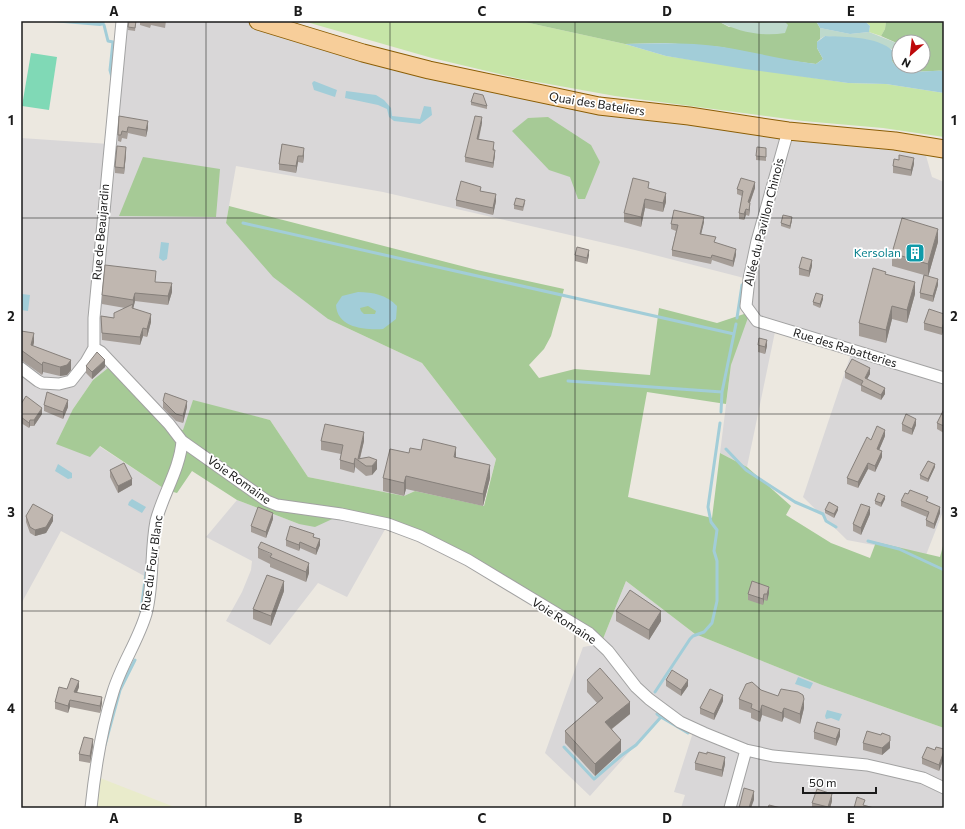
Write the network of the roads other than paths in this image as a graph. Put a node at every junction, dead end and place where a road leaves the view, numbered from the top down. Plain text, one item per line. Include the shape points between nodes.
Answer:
1 (122, 21) edge
2 (258, 21) edge
3 (788, 131) junction
4 (944, 149) edge
5 (750, 312) joint
6 (94, 348) junction
7 (21, 368) edge
8 (944, 378) edge
9 (182, 441) junction
10 (746, 750) junction
11 (944, 788) edge
12 (91, 808) edge
13 (730, 808) edge

1 - 6 street, Rue de Beaujardin via 94,318
2 - 3 main road, Quai des Bateliers via 363,53 551,97 599,106
3 - 4 main road, Quai des Bateliers via 895,141
3 - 5 street, Allée du Pavillon Chinois via 749,279 746,306
5 - 8 street, Rue des Rabatteries via 757,321
6 - 7 street via 71,381 66,383 38,381
6 - 9 street via 102,352
9 - 10 street, Voie Romaine via 272,503 388,524 420,536 468,560 589,633 608,651 636,687 680,722
9 - 12 street, Rue du Four Blanc via 178,464 156,521 146,615 113,691 96,764
10 - 11 street, Voie Romaine via 773,756 867,765 923,778
10 - 13 street

